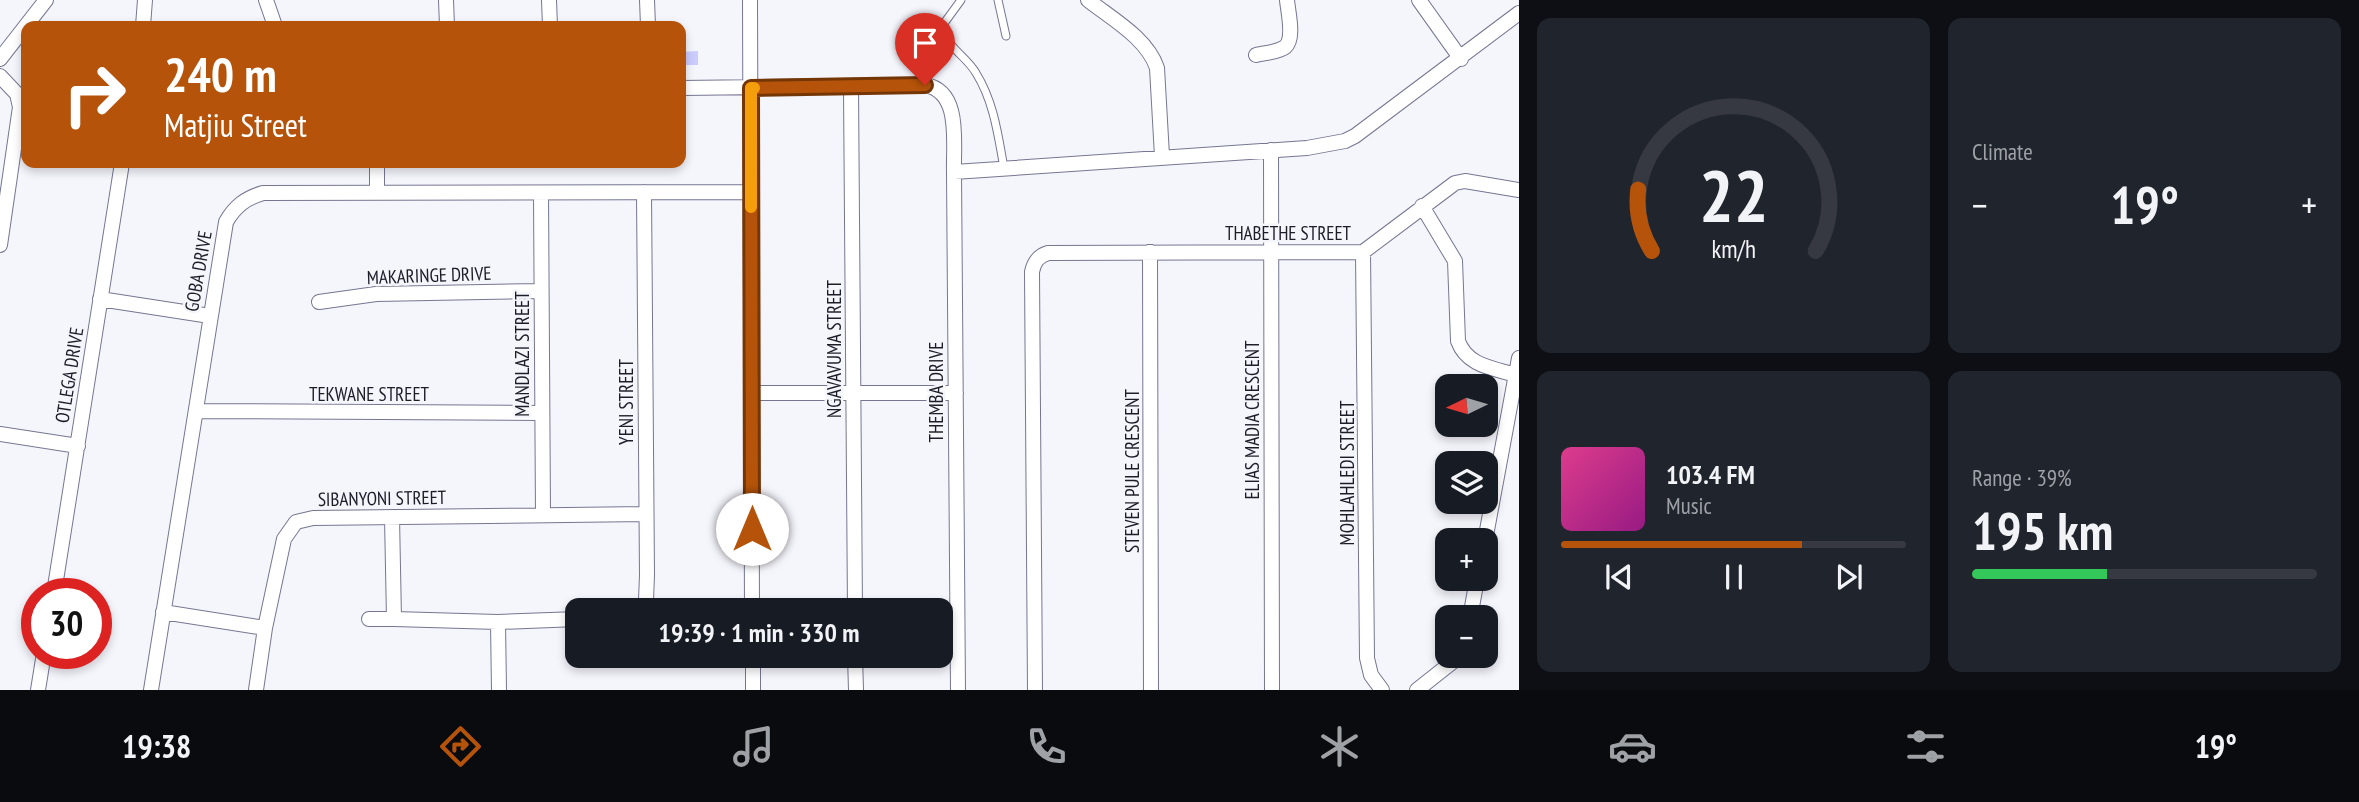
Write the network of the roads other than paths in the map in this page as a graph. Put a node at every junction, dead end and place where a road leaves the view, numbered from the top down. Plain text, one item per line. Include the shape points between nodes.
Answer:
1 (46, 0) edge
2 (145, 0) edge
3 (265, 0) edge
4 (446, 0) edge
5 (549, 0) edge
6 (647, 0) edge
7 (750, 0) edge
8 (961, 0) edge
9 (998, 0) edge
10 (1088, 0) edge
11 (1287, 0) edge
12 (1419, 0) edge
13 (1519, 13) edge
14 (30, 21) edge
15 (143, 21) edge
16 (273, 21) edge
17 (447, 21) edge
18 (550, 21) edge
19 (648, 21) edge
20 (21, 32) edge
21 (1006, 36) dead end
22 (1256, 55) dead end
23 (0, 59) edge
24 (1461, 59) junction
25 (0, 76) edge
26 (851, 87) junction
27 (686, 88) edge
28 (751, 88) junction
29 (1271, 150) junction
30 (1162, 156) junction
31 (121, 168) edge
32 (377, 168) edge
33 (1004, 169) junction
34 (954, 172) junction
35 (1519, 190) edge
36 (644, 192) junction
37 (751, 192) junction
38 (377, 193) junction
39 (541, 194) junction
40 (1422, 206) junction
41 (0, 245) edge
42 (1150, 252) junction
43 (1270, 252) junction
44 (1363, 252) junction
45 (541, 291) junction
46 (100, 299) junction
47 (319, 302) dead end
48 (210, 316) junction
49 (1519, 358) edge
50 (1516, 375) junction
51 (854, 391) junction
52 (751, 393) junction
53 (956, 393) junction
54 (196, 411) junction
55 (542, 413) junction
56 (0, 434) edge
57 (78, 446) junction
58 (543, 514) junction
59 (645, 514) junction
60 (392, 517) junction
61 (1487, 528) edge
62 (56, 578) edge
63 (646, 598) edge
64 (752, 598) edge
65 (855, 598) edge
66 (163, 612) junction
67 (369, 619) dead end
68 (394, 619) junction
69 (565, 620) edge
70 (498, 622) junction
71 (265, 628) junction
72 (753, 668) edge
73 (855, 668) edge
74 (1445, 668) edge
75 (41, 669) edge
76 (38, 690) edge
77 (151, 690) edge
78 (256, 690) edge
79 (499, 690) edge
80 (753, 690) edge
81 (856, 690) edge
82 (958, 690) edge
83 (1035, 690) edge
84 (1151, 690) edge
85 (1272, 690) edge
86 (1382, 690) edge
87 (1417, 690) edge

1 - 14 street
2 - 15 street
3 - 16 street
4 - 17 street
5 - 18 street
6 - 19 street
7 - 28 street
8 - 33 lane via 945,22 944,35 971,65 987,95
9 - 21 lane
10 - 30 street via 1139,40 1154,58
11 - 22 street via 1288,44
12 - 24 street
13 - 24 street
20 - 23 street
24 - 29 street via 1355,136 1331,144
25 - 41 street via 17,93 20,107
26 - 28 street
26 - 34 street, THEMBA DRIVE via 925,85 946,95 951,108
26 - 51 street, NGAVAVUMA STREET
27 - 28 street
28 - 37 street
29 - 30 street
29 - 43 street, ELIAS MADIA CRESCENT
30 - 33 street
31 - 46 street, OTLEGA DRIVE
32 - 38 street
33 - 34 street
34 - 53 street, THEMBA DRIVE
35 - 40 street, THABETHE STREET via 1460,181
36 - 37 street, GOBA DRIVE
36 - 39 street, GOBA DRIVE
36 - 59 street, YENI STREET
37 - 52 street
38 - 39 street, GOBA DRIVE
38 - 48 street, GOBA DRIVE via 264,193 241,203 226,222
39 - 45 street, MANDLAZI STREET
40 - 44 street, THABETHE STREET
40 - 50 street via 1455,261 1461,349 1478,363
42 - 43 street, THABETHE STREET
42 - 83 street, THABETHE STREET via 1042,254 1032,272
42 - 84 street, STEVEN PULE CRESCENT
43 - 44 street, THABETHE STREET
43 - 85 street, ELIAS MADIA CRESCENT
44 - 86 street, MOHLAHLEDI STREET via 1367,658 1371,675
45 - 47 street, MAKARINGE DRIVE via 376,294
45 - 55 street, MANDLAZI STREET
46 - 48 street
46 - 57 street, OTLEGA DRIVE
48 - 54 street, GOBA DRIVE
49 - 50 street
50 - 61 street
51 - 52 street
51 - 53 street
51 - 65 street, NGAVAVUMA STREET
52 - 64 street
53 - 82 street, THEMBA DRIVE
54 - 55 street, TEKWANE STREET
54 - 66 street, GOBA DRIVE
55 - 58 street, MANDLAZI STREET
56 - 57 street
57 - 62 street, OTLEGA DRIVE
58 - 59 street, SIBANYONI STREET
58 - 60 street, SIBANYONI STREET
59 - 63 street, YENI STREET
60 - 68 street
60 - 71 street, SIBANYONI STREET via 296,522 284,539
66 - 71 street
66 - 77 street, GOBA DRIVE
67 - 68 street
68 - 70 street
69 - 70 street
70 - 79 street
71 - 78 street, SIBANYONI STREET
72 - 80 street
73 - 81 street
74 - 87 street
75 - 76 street

